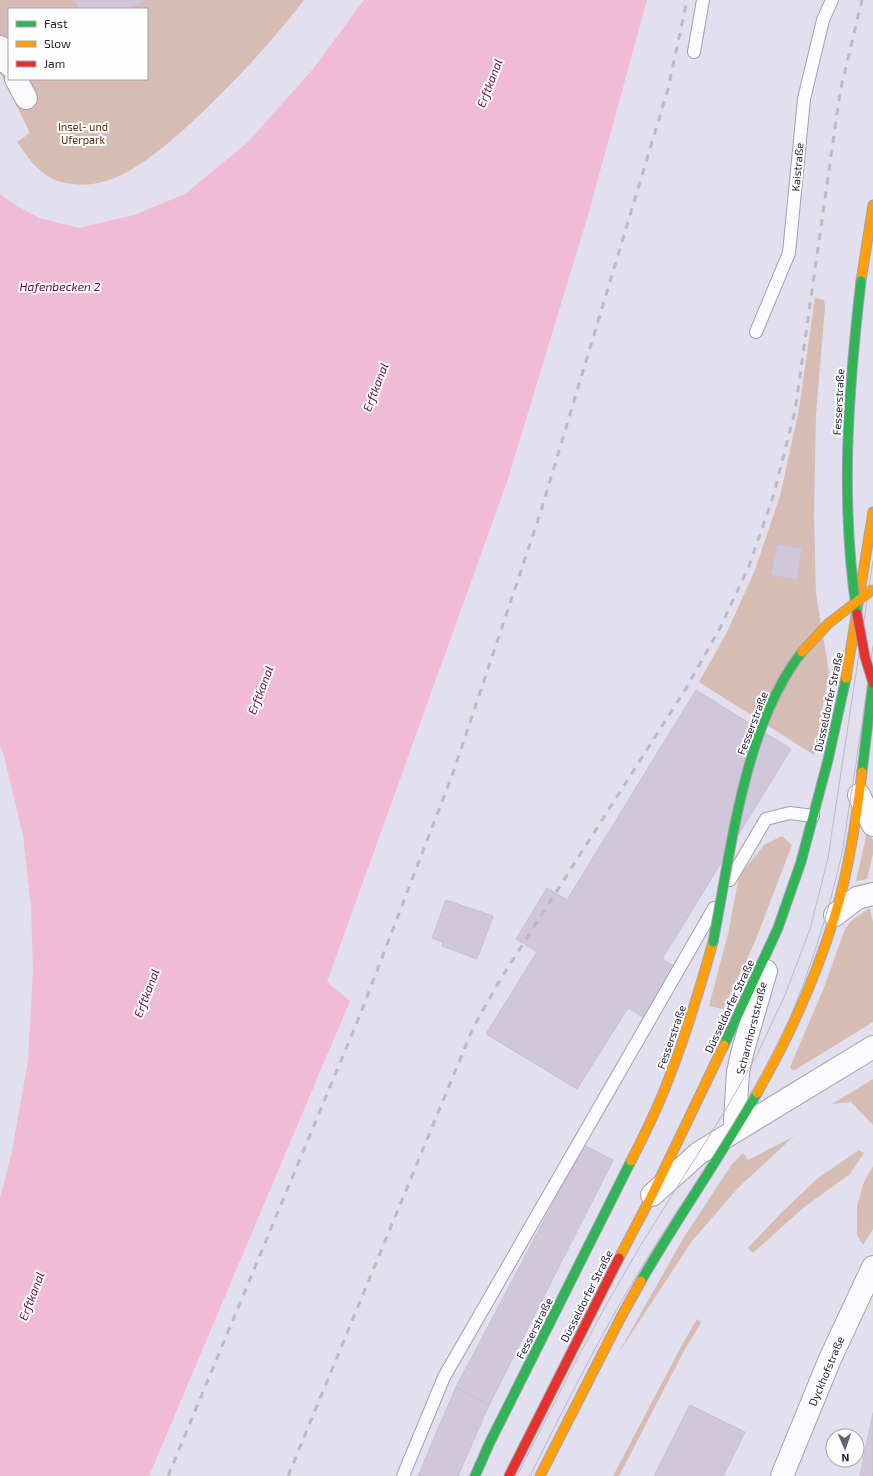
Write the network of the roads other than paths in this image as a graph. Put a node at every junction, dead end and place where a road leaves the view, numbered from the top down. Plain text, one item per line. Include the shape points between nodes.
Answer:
1 (703, 0) edge
2 (832, 0) edge
3 (0, 47) edge
4 (694, 52) dead end
5 (8, 63) edge
6 (873, 205) edge
7 (756, 332) dead end
8 (873, 512) edge
9 (873, 589) edge
10 (873, 680) edge
11 (873, 683) edge
12 (859, 795) junction
13 (813, 816) junction
14 (873, 825) edge
15 (873, 894) edge
16 (835, 916) junction
17 (778, 928) junction
18 (873, 1047) edge
19 (736, 1129) junction
20 (652, 1195) junction
21 (873, 1267) edge
22 (403, 1476) edge
23 (475, 1476) edge
24 (509, 1476) edge
25 (540, 1476) edge
26 (782, 1476) edge

1 - 4 lane
2 - 7 lane, Kaistraße via 823,20 804,99 789,253
3 - 5 street
6 - 11 main road, Fesserstraße, bridge via 853,346 847,476 847,534 852,584
8 - 13 main road, Düsseldorfer Straße via 847,675
9 - 23 main road, Fesserstraße, bridge via 844,609 818,633 792,666 770,706 753,749 740,802 713,942 694,1008 669,1079 647,1129
10 - 12 main road
12 - 14 street
12 - 16 main road
13 - 17 main road, Düsseldorfer Straße via 801,862
13 - 22 lane via 790,814 766,818 444,1377
15 - 16 street via 857,898
16 - 19 main road via 805,1000 775,1062
17 - 19 street, Scharnhorststraße via 738,1072
17 - 20 main road, Düsseldorfer Straße
18 - 19 street
19 - 20 street via 699,1153
19 - 25 main road via 659,1250
20 - 24 main road, Düsseldorfer Straße
21 - 26 street, Dyckhofstraße via 830,1359

